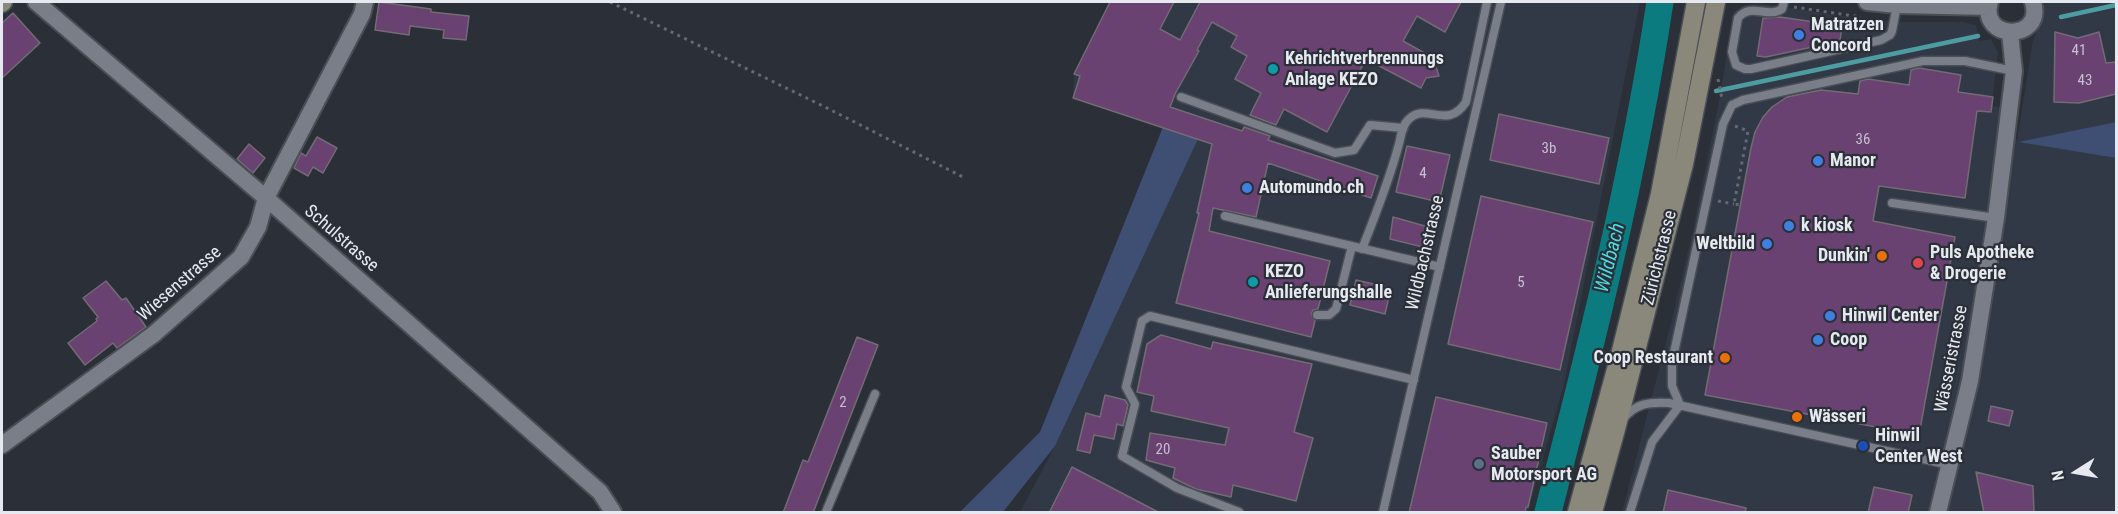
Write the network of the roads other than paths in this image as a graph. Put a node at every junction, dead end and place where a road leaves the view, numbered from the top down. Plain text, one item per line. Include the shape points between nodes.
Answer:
1 (36, 2) edge
2 (365, 2) edge
3 (1487, 2) edge
4 (1501, 2) edge
5 (1696, 2) edge
6 (1716, 2) edge
7 (1784, 2) edge
8 (1867, 2) edge
9 (2033, 2) edge
10 (1989, 4) edge
11 (1897, 5) junction
12 (2010, 33) junction
13 (2014, 71) junction
14 (1181, 96) dead end
15 (1403, 128) junction
16 (266, 198) junction
17 (1892, 203) dead end
18 (1225, 216) dead end
19 (1996, 218) junction
20 (1352, 246) junction
21 (1362, 249) junction
22 (1440, 267) junction
23 (1317, 315) dead end
24 (1414, 380) junction
25 (875, 394) dead end
26 (1680, 405) junction
27 (1616, 429) junction
28 (2, 445) edge
29 (1950, 465) junction
30 (613, 513) edge
31 (826, 513) edge
32 (1239, 513) edge
33 (1383, 513) edge
34 (1577, 513) edge
35 (1593, 513) edge
36 (1630, 513) edge
37 (1938, 513) edge

1 - 16 street, Schulstrasse
2 - 16 street, Wiesenstrasse
3 - 15 lane via 1462,108 1444,117 1416,114
4 - 22 lane, Wildbachstrasse
5 - 34 main road, Zürichstrasse via 1660,194
6 - 27 main road, Zürichstrasse via 1684,164
7 - 11 lane via 1778,12 1750,10 1738,18 1732,52 1736,65 1751,69 1881,40 1892,31
8 - 11 street
9 - 12 street via 2035,13 2029,25
10 - 11 street
10 - 12 street via 1996,27
12 - 13 street, Wässeristrasse
13 - 19 street, Wässeristrasse
13 - 26 lane via 1959,61 1923,61 1734,103 1723,124 1672,362 1672,386
14 - 15 lane via 1335,153 1354,150 1370,125
15 - 21 lane via 1388,187
16 - 28 street, Wiesenstrasse via 258,226 241,257 154,334
16 - 30 street, Schulstrasse via 600,492
17 - 19 lane
18 - 20 lane
19 - 29 street, Wässeristrasse via 1970,381
20 - 21 lane
20 - 23 lane via 1336,309 1329,315
21 - 22 lane
22 - 24 lane, Wildbachstrasse
24 - 32 lane via 1150,316 1142,321 1126,387 1135,404 1122,456 1178,488
24 - 33 lane, Wildbachstrasse
25 - 31 lane
26 - 27 lane via 1641,404 1627,413
26 - 29 lane
26 - 36 lane via 1652,442
27 - 35 main road, Zürichstrasse
29 - 37 street, Wässeristrasse

